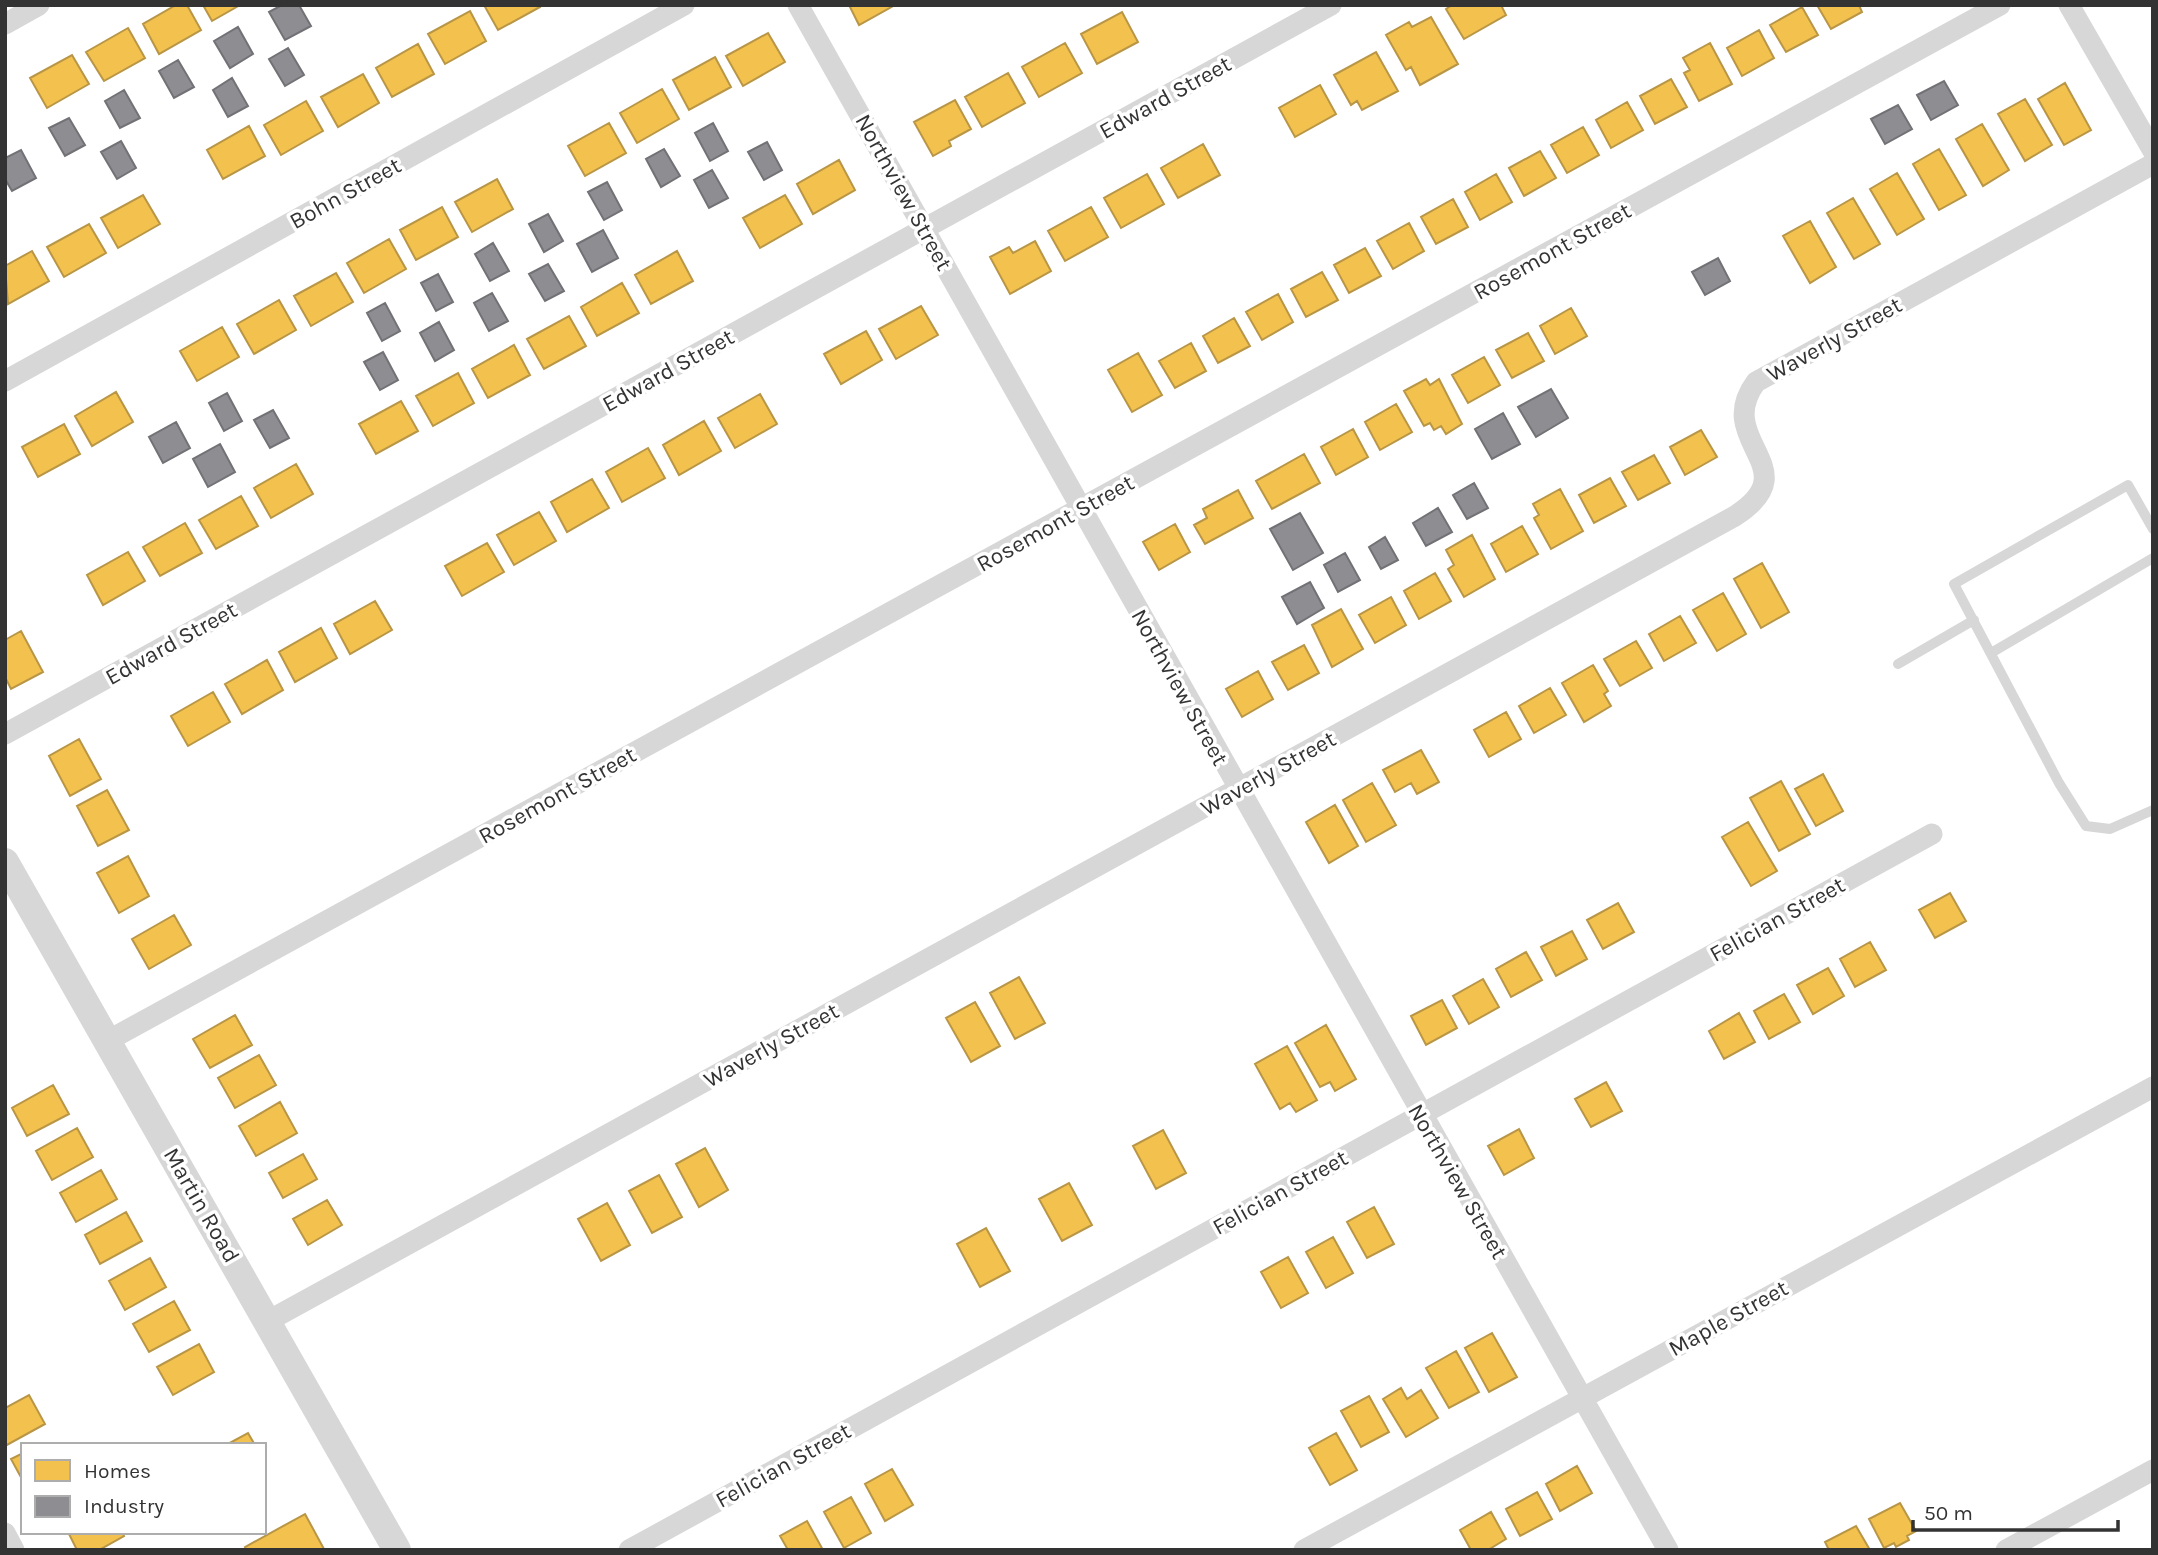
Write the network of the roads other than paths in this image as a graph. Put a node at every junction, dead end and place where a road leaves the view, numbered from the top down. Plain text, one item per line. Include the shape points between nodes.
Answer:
1 (39, 5) edge
2 (684, 5) edge
3 (799, 5) edge
4 (1331, 5) edge
5 (2000, 5) edge
6 (2069, 5) edge
7 (5, 24) edge
8 (2153, 151) edge
9 (2153, 164) edge
10 (925, 229) junction
11 (5, 380) edge
12 (1080, 510) junction
13 (2153, 529) edge
14 (2153, 558) edge
15 (1973, 620) junction
16 (1992, 653) junction
17 (1898, 664) dead end
18 (5, 734) edge
19 (1238, 789) junction
20 (2153, 810) edge
21 (1932, 834) dead end
22 (5, 862) edge
23 (109, 1040) junction
24 (2153, 1087) edge
25 (1421, 1114) junction
26 (268, 1321) junction
27 (1581, 1398) junction
28 (2153, 1470) edge
29 (5, 1533) edge
30 (15, 1550) edge
31 (397, 1550) edge
32 (629, 1550) edge
33 (1304, 1550) edge
34 (1668, 1550) edge
35 (2006, 1550) edge

1 - 7 street
2 - 11 street, Bohn Street
3 - 10 street, Northview Street
4 - 10 street, Edward Street
5 - 12 street, Rosemont Street
6 - 8 street
9 - 19 street, Waverly Street via 1756,382 1742,407 1743,424 1760,458 1765,482 1759,498 1749,507
10 - 12 street, Northview Street
10 - 18 street, Edward Street
12 - 19 street, Northview Street
12 - 23 street, Rosemont Street
13 - 15 lane via 2128,485 1954,584
14 - 16 lane
15 - 16 lane
15 - 17 lane
16 - 20 lane via 2086,826 2110,829
19 - 25 street, Northview Street
19 - 26 street, Waverly Street
21 - 25 street, Felician Street
22 - 23 street, Martin Road
23 - 26 street, Martin Road
24 - 27 street, Maple Street
25 - 27 street, Northview Street
25 - 32 street, Felician Street
26 - 31 street, Martin Road
27 - 33 street, Maple Street
27 - 34 street, Northview Street
28 - 35 street
29 - 30 street

